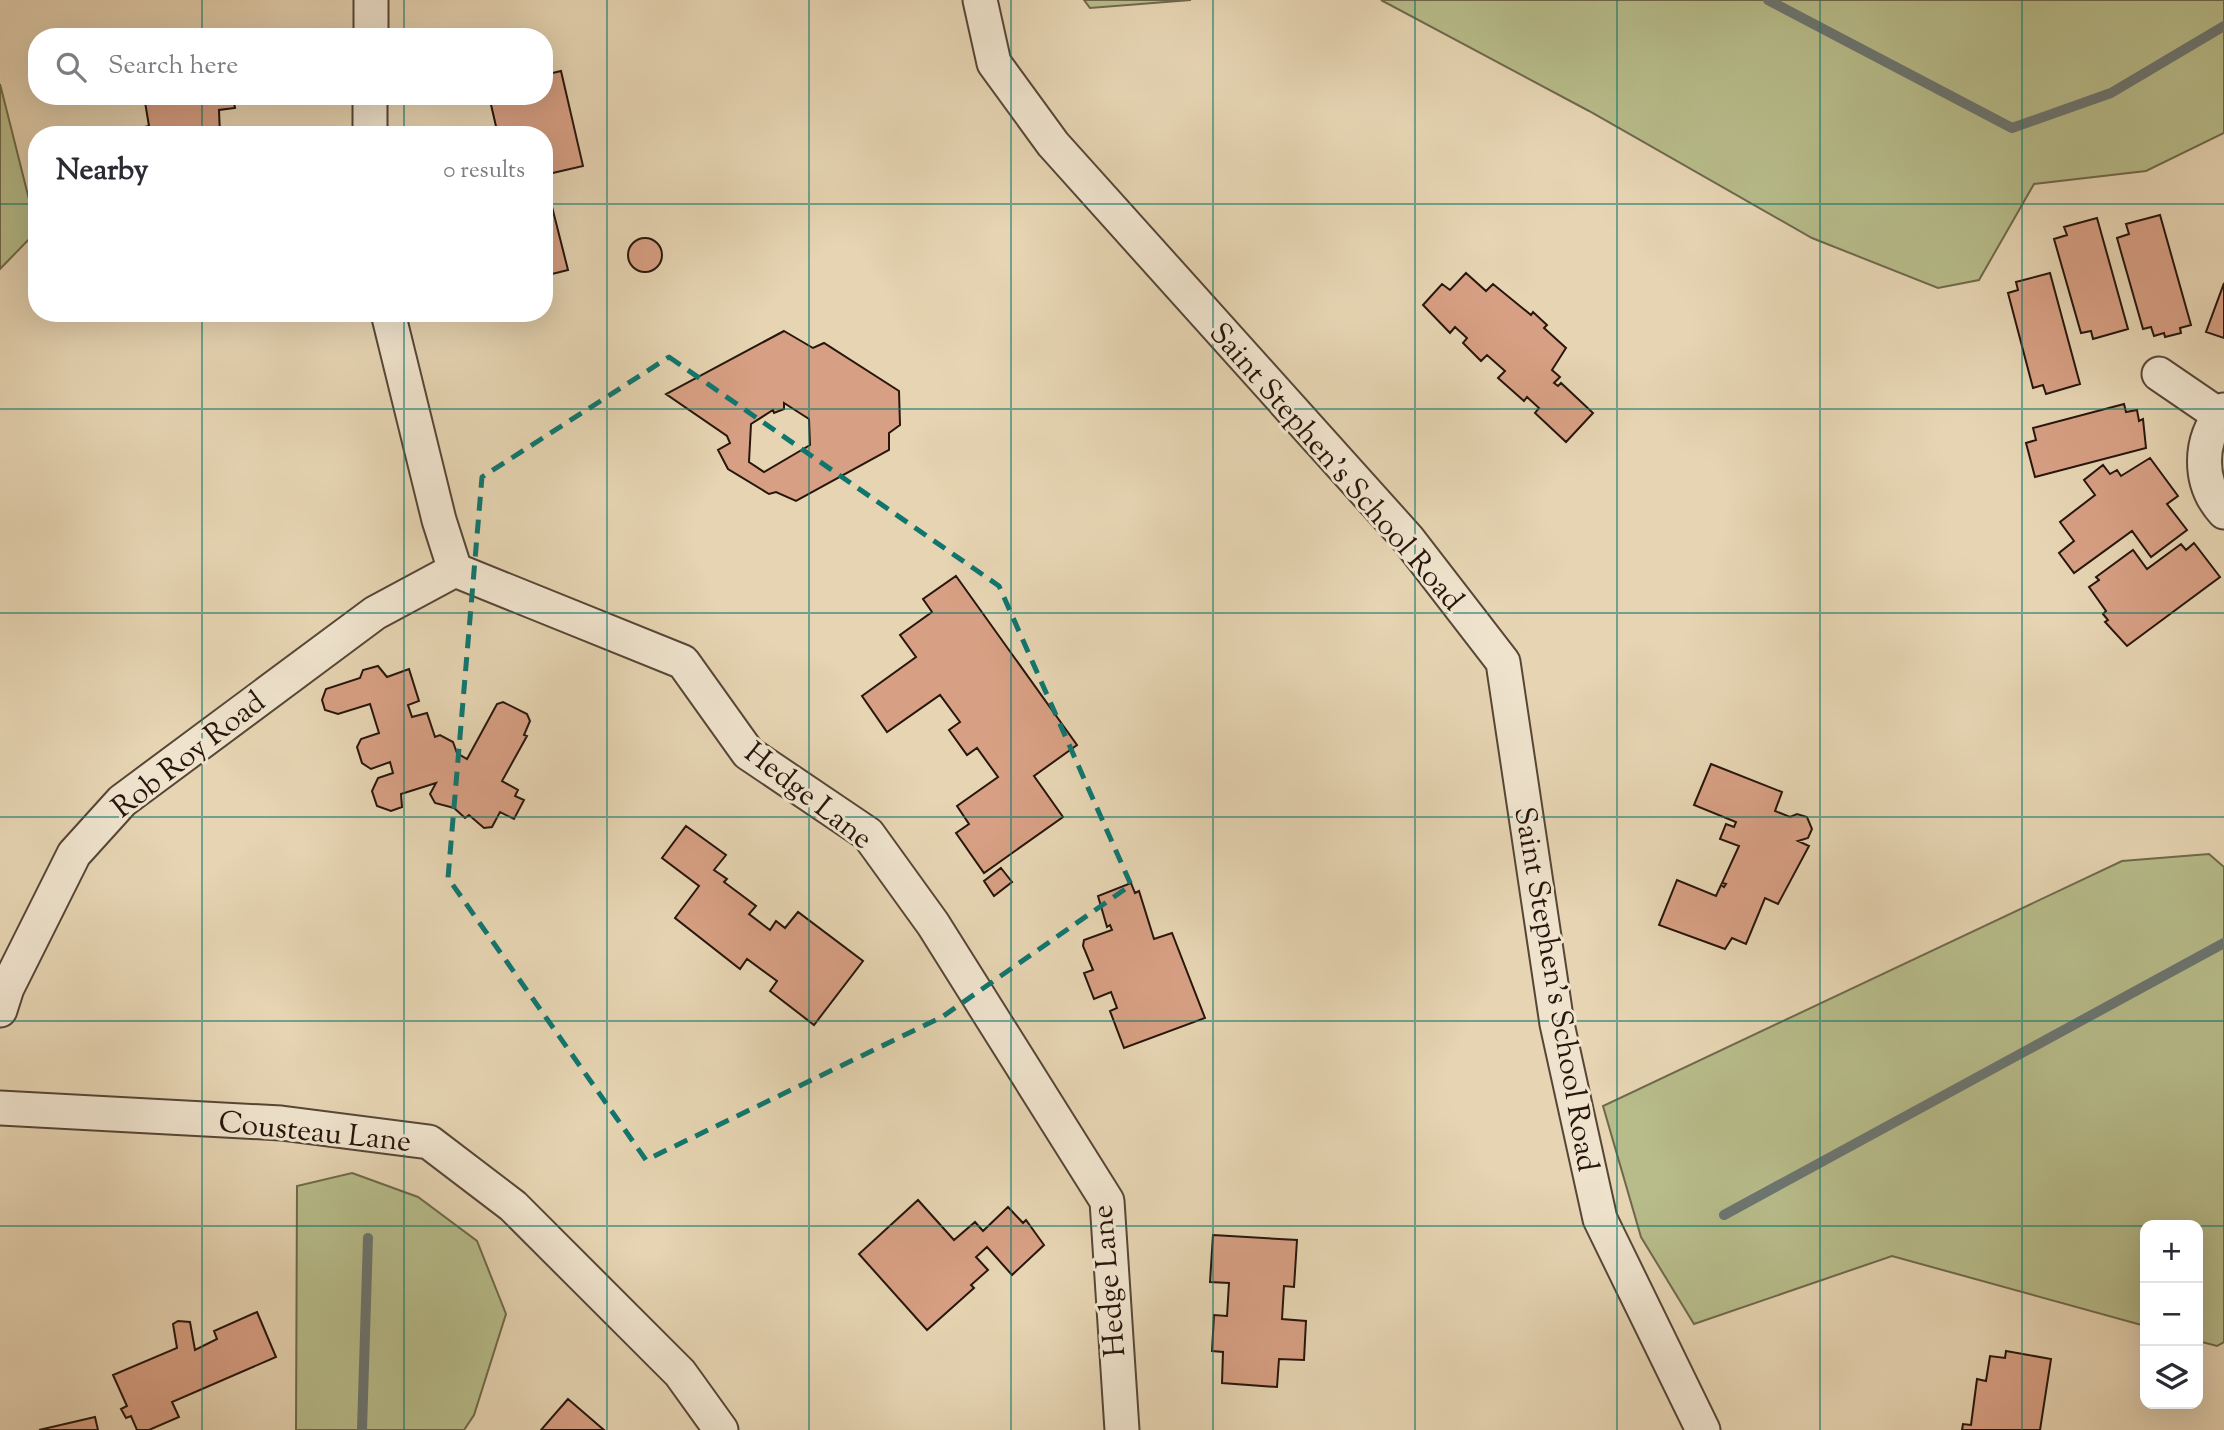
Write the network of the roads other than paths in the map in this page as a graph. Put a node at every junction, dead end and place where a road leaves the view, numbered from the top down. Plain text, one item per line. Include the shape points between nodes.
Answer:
1 (371, 0) edge
2 (980, 0) edge
3 (371, 28) edge
4 (370, 105) edge
5 (370, 126) edge
6 (390, 322) edge
7 (2159, 374) dead end
8 (2222, 413) edge
9 (2224, 512) edge
10 (455, 570) junction
11 (0, 1010) edge
12 (0, 1108) edge
13 (721, 1430) edge
14 (1122, 1430) edge
15 (1703, 1430) edge

1 - 3 street
2 - 15 street, Saint Stephen's School Road via 994,63 1053,144 1408,539 1503,662 1557,1024 1600,1219
4 - 5 street
6 - 10 street
7 - 8 street
8 - 9 street via 2206,445 2205,476
10 - 11 street, Rob Roy Road via 375,613 122,801 74,854
10 - 14 street, Hedge Lane via 683,662 748,752 868,834 933,924 1107,1201
12 - 13 street, Cousteau Lane via 281,1124 429,1142 513,1206 680,1373

